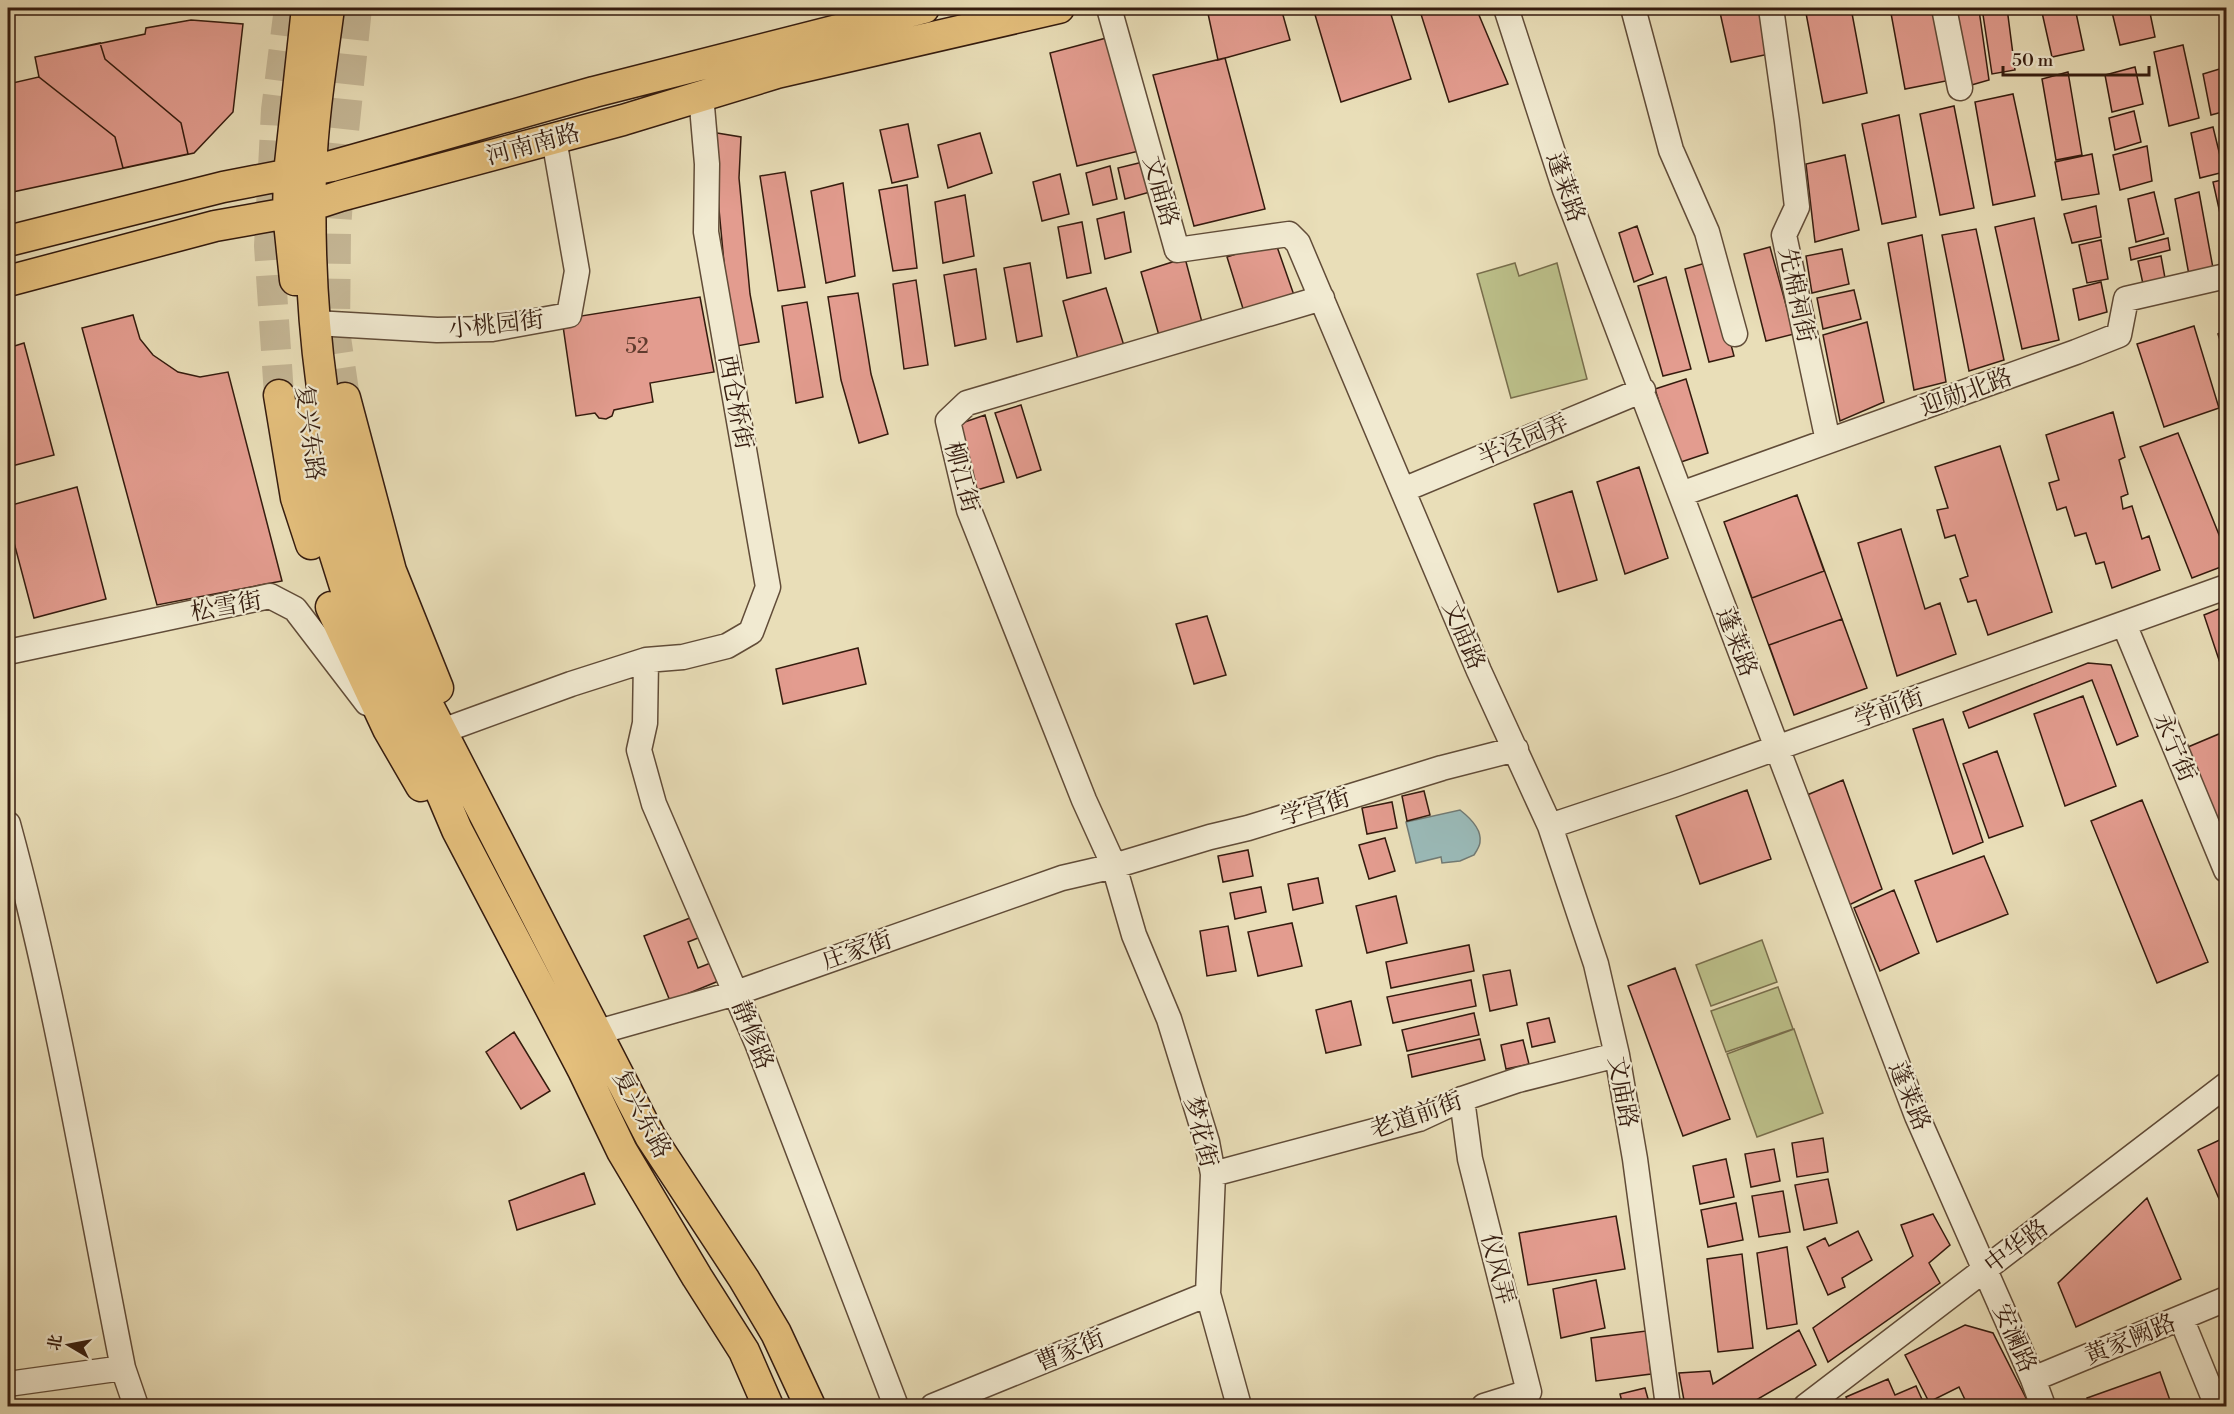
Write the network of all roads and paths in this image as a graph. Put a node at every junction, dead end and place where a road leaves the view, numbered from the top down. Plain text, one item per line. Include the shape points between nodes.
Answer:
1 (307, 8) edge
2 (329, 8) edge
3 (924, 8) edge
4 (1059, 8) edge
5 (1108, 8) edge
6 (1506, 8) edge
7 (1633, 8) edge
8 (1771, 8) edge
9 (1944, 8) edge
10 (1960, 88) dead end
11 (701, 95) junction
12 (554, 139) junction
13 (300, 171) junction
14 (300, 209) junction
15 (8, 241) edge
16 (2226, 276) edge
17 (8, 281) edge
18 (1322, 298) junction
19 (315, 323) junction
20 (1735, 334) dead end
21 (1642, 390) junction
22 (279, 395) tunnel mouth
23 (345, 398) tunnel mouth
24 (1828, 441) junction
25 (1403, 490) junction
26 (1681, 494) junction
27 (2226, 587) edge
28 (2124, 624) junction
29 (8, 652) edge
30 (646, 660) junction
31 (453, 727) junction
32 (388, 729) junction
33 (1777, 747) junction
34 (1516, 749) junction
35 (485, 814) junction
36 (8, 824) edge
37 (1550, 826) junction
38 (457, 830) junction
39 (1114, 866) junction
40 (2226, 870) edge
41 (735, 993) junction
42 (598, 1032) junction
43 (1617, 1055) junction
44 (2226, 1085) edge
45 (1462, 1099) junction
46 (1214, 1174) junction
47 (1984, 1270) junction
48 (1208, 1294) junction
49 (2226, 1299) edge
50 (2181, 1318) junction
51 (123, 1368) junction
52 (2033, 1379) junction
53 (8, 1384) edge
54 (136, 1407) edge
55 (768, 1407) edge
56 (810, 1407) edge
57 (896, 1407) edge
58 (933, 1407) edge
59 (1239, 1407) edge
60 (1484, 1407) edge
61 (1668, 1407) edge
62 (1806, 1407) edge
63 (2043, 1407) edge
64 (2217, 1407) edge

1 - 13 main road, 复兴东路
2 - 13 main road, 复兴东路 via 317,93
3 - 13 main road, 河南南路 via 594,92 332,166
4 - 11 main road, 河南南路 via 777,73
5 - 18 street, 文庙路 via 1177,250 1289,234 1298,243
6 - 21 street, 蓬莱路 via 1565,190
7 - 20 street via 1671,150 1707,232
8 - 24 street, 先棉祠街 via 1797,207 1784,235
9 - 10 street
11 - 12 main road, 河南南路
11 - 30 street, 西仓桥街 via 707,164 706,232 768,587 751,632 728,646 683,657
12 - 14 main road, 河南南路
12 - 19 street, 小桃园街 via 577,271 569,315 492,329
13 - 14 main road, 复兴东路
13 - 15 main road, 河南南路
14 - 17 main road, 河南南路 via 215,226
14 - 19 main road, 复兴东路
14 - 38 main road, 复兴东路 via 304,405 320,507 352,609 412,724
16 - 24 street, 迎勋北路 via 2126,300 2119,335
18 - 25 street, 文庙路
18 - 39 street, 柳江街 via 967,403 948,421 969,510
19 - 35 main road, 复兴东路 via 321,392 342,497 369,585
21 - 25 street, 半泾园弄
21 - 26 street, 蓬莱路
22 - 32 main road, 复兴东路 via 296,498 334,617
23 - 31 main road, 复兴东路 via 391,571
24 - 26 street, 迎勋北路
25 - 34 street, 文庙路
26 - 33 street, 蓬莱路
27 - 28 street, 学前街
28 - 33 street, 学前街
28 - 40 street, 永宁街
29 - 32 street, 松雪街 via 270,596 294,609
30 - 31 street
30 - 41 street, 静修路 via 645,723 639,750 654,804
31 - 35 main road, 复兴东路
32 - 38 main road, 复兴东路 via 418,782
33 - 37 street, 学前街
33 - 47 street, 蓬莱路 via 1917,1116
34 - 37 street, 文庙路
34 - 39 street, 学宫街
35 - 42 main road, 复兴东路
36 - 51 street via 64,1066
37 - 43 street, 文庙路 via 1596,964
38 - 55 main road, 复兴东路 via 622,1151 744,1351
39 - 41 street, 庄家街 via 1062,878
39 - 46 street, 梦花街 via 1134,935 1169,1019
41 - 42 street, 庄家街
41 - 57 street, 静修路
42 - 56 main road, 复兴东路 via 650,1136 776,1334
43 - 45 street, 老道前街
43 - 61 street, 文庙路
44 - 47 street, 中华路
45 - 46 street, 老道前街 via 1419,1119
45 - 60 street, 仪风弄 via 1470,1159 1529,1392
46 - 48 street, 梦花街
47 - 52 street, 安澜路
47 - 62 street, 中华路
48 - 58 street, 曹家街
48 - 59 street, 梦花街
49 - 50 street, 黄家阙路
50 - 52 street, 黄家阙路
50 - 64 street
51 - 53 street
51 - 54 street
52 - 63 street, 安澜路

